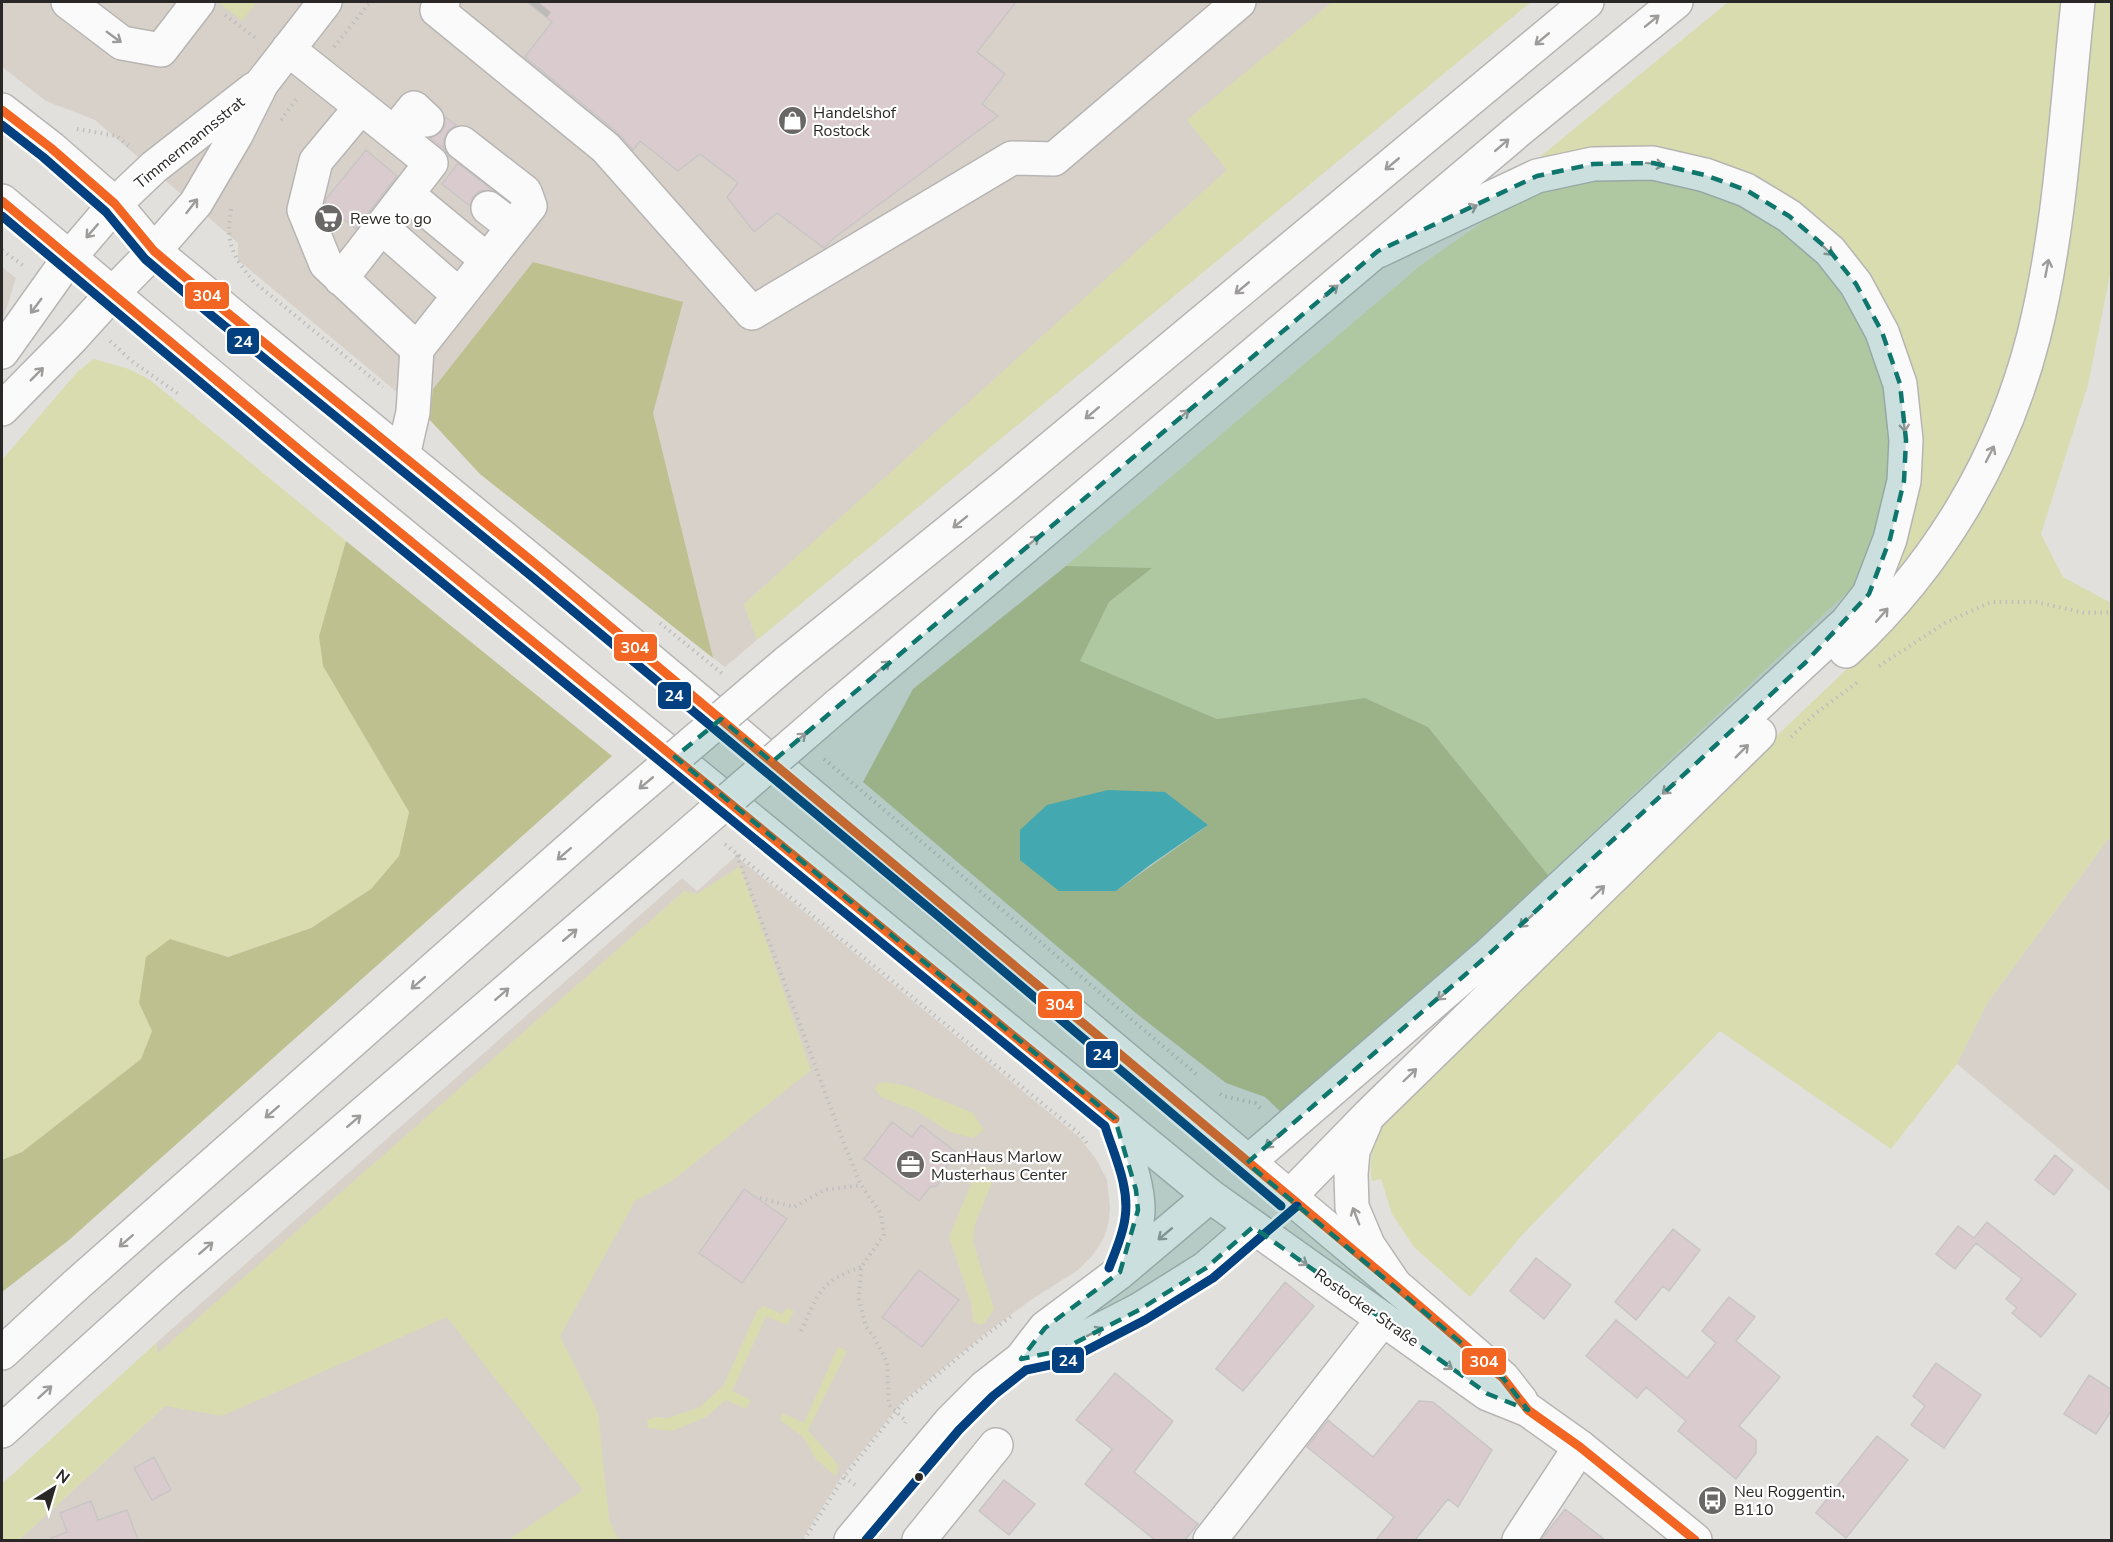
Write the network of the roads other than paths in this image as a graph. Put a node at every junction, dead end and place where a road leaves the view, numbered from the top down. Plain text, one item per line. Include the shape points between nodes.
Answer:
1 (68, 2) edge
2 (325, 2) edge
3 (443, 2) edge
4 (1239, 2) edge
5 (1587, 2) edge
6 (1676, 2) edge
7 (2078, 2) edge
8 (207, 5) edge
9 (277, 63) junction
10 (360, 107) junction
11 (2, 110) edge
12 (426, 120) dead end
13 (394, 133) junction
14 (462, 143) dead end
15 (407, 194) junction
16 (2, 201) edge
17 (115, 204) junction
18 (381, 227) junction
19 (154, 250) junction
20 (1378, 251) junction
21 (69, 258) junction
22 (487, 260) junction
23 (341, 279) junction
24 (111, 295) junction
25 (459, 295) junction
26 (417, 349) junction
27 (2, 352) edge
28 (2, 410) edge
29 (403, 456) junction
30 (1368, 1116) junction
31 (1115, 1119) junction
32 (1247, 1163) junction
33 (1210, 1196) junction
34 (1289, 1197) junction
35 (1253, 1227) junction
36 (1120, 1272) junction
37 (76, 1285) junction
38 (1395, 1285) junction
39 (1383, 1319) junction
40 (2, 1322) edge
41 (2, 1353) edge
42 (1021, 1359) junction
43 (1528, 1410) junction
44 (2, 1431) edge
45 (996, 1445) dead end
46 (1580, 1447) junction
47 (851, 1540) edge
48 (919, 1540) edge
49 (1210, 1540) edge
50 (1520, 1540) edge
51 (1695, 1540) edge

1 -> 8 main road via 122,42 162,50
2 - 9 main road, Timmermannsstrat
3 - 4 main road via 437,10 606,147 752,313 1012,158 1054,159
5 -> 37 main road, bridge via 786,663
20 -> 6 main road
30 -> 7 main road via 1872,627 1949,532 1996,444 2034,336 2050,254
9 - 10 main road via 315,71
9 - 17 main road, Timmermannsstrat
19 -> 9 main road, Timmermannsstrat via 196,203
10 - 13 main road
10 - 23 main road via 316,161 304,210 326,264
11 - 17 main road, Rostocker Straße
12 - 13 main road via 414,108
13 - 15 main road via 440,170
14 - 22 main road via 525,192 530,206 500,218
15 - 18 main road
15 - 22 main road
16 - 21 main road, Rostocker Straße
17 - 19 main road, Rostocker Straße
17 -> 21 main road, Timmermannsstrat
18 - 23 main road
18 - 25 main road
19 - 24 main road, Timmermannsstrat
19 - 29 main road, Rostocker Straße
20 -> 32 main road via 1537,176 1593,164 1653,163 1746,190 1789,216 1830,251 1856,284 1877,322 1900,384 1906,440 1904,481 1890,539 1869,594 1847,622 1488,955
44 -> 20 main road, bridge via 170,1280 838,705
21 - 24 main road, Rostocker Straße
21 -> 27 main road, Timmermannsstrat
22 - 25 main road
23 - 26 main road
28 -> 24 main road, Timmermannsstrat
24 - 31 main road, Rostocker Straße
25 - 26 main road
26 - 29 main road via 413,412
29 - 32 main road, Rostocker Straße via 950,910
30 - 34 main road
38 -> 30 main road via 1368,1245 1353,1207 1353,1151
31 - 33 main road, Rostocker Straße
31 - 36 main road via 1138,1210
32 - 33 main road
32 - 34 main road, Rostocker Straße
33 - 35 main road, Rostocker Straße
33 -> 36 main road
34 - 35 main road
34 - 38 main road, Rostocker Straße
35 -> 39 main road, Rostocker Straße
42 -> 35 main road via 1059,1351 1139,1310 1206,1268
36 - 42 main road via 1045,1328
37 - 40 main road
37 - 41 main road
38 - 43 main road, Rostocker Straße via 1503,1378
39 -> 43 main road, Rostocker Straße via 1488,1394
39 - 49 main road
42 - 47 main road via 950,1422
43 - 46 main road, Rostocker Straße
45 - 48 main road
46 - 50 main road
46 - 51 main road, Rostocker Straße

